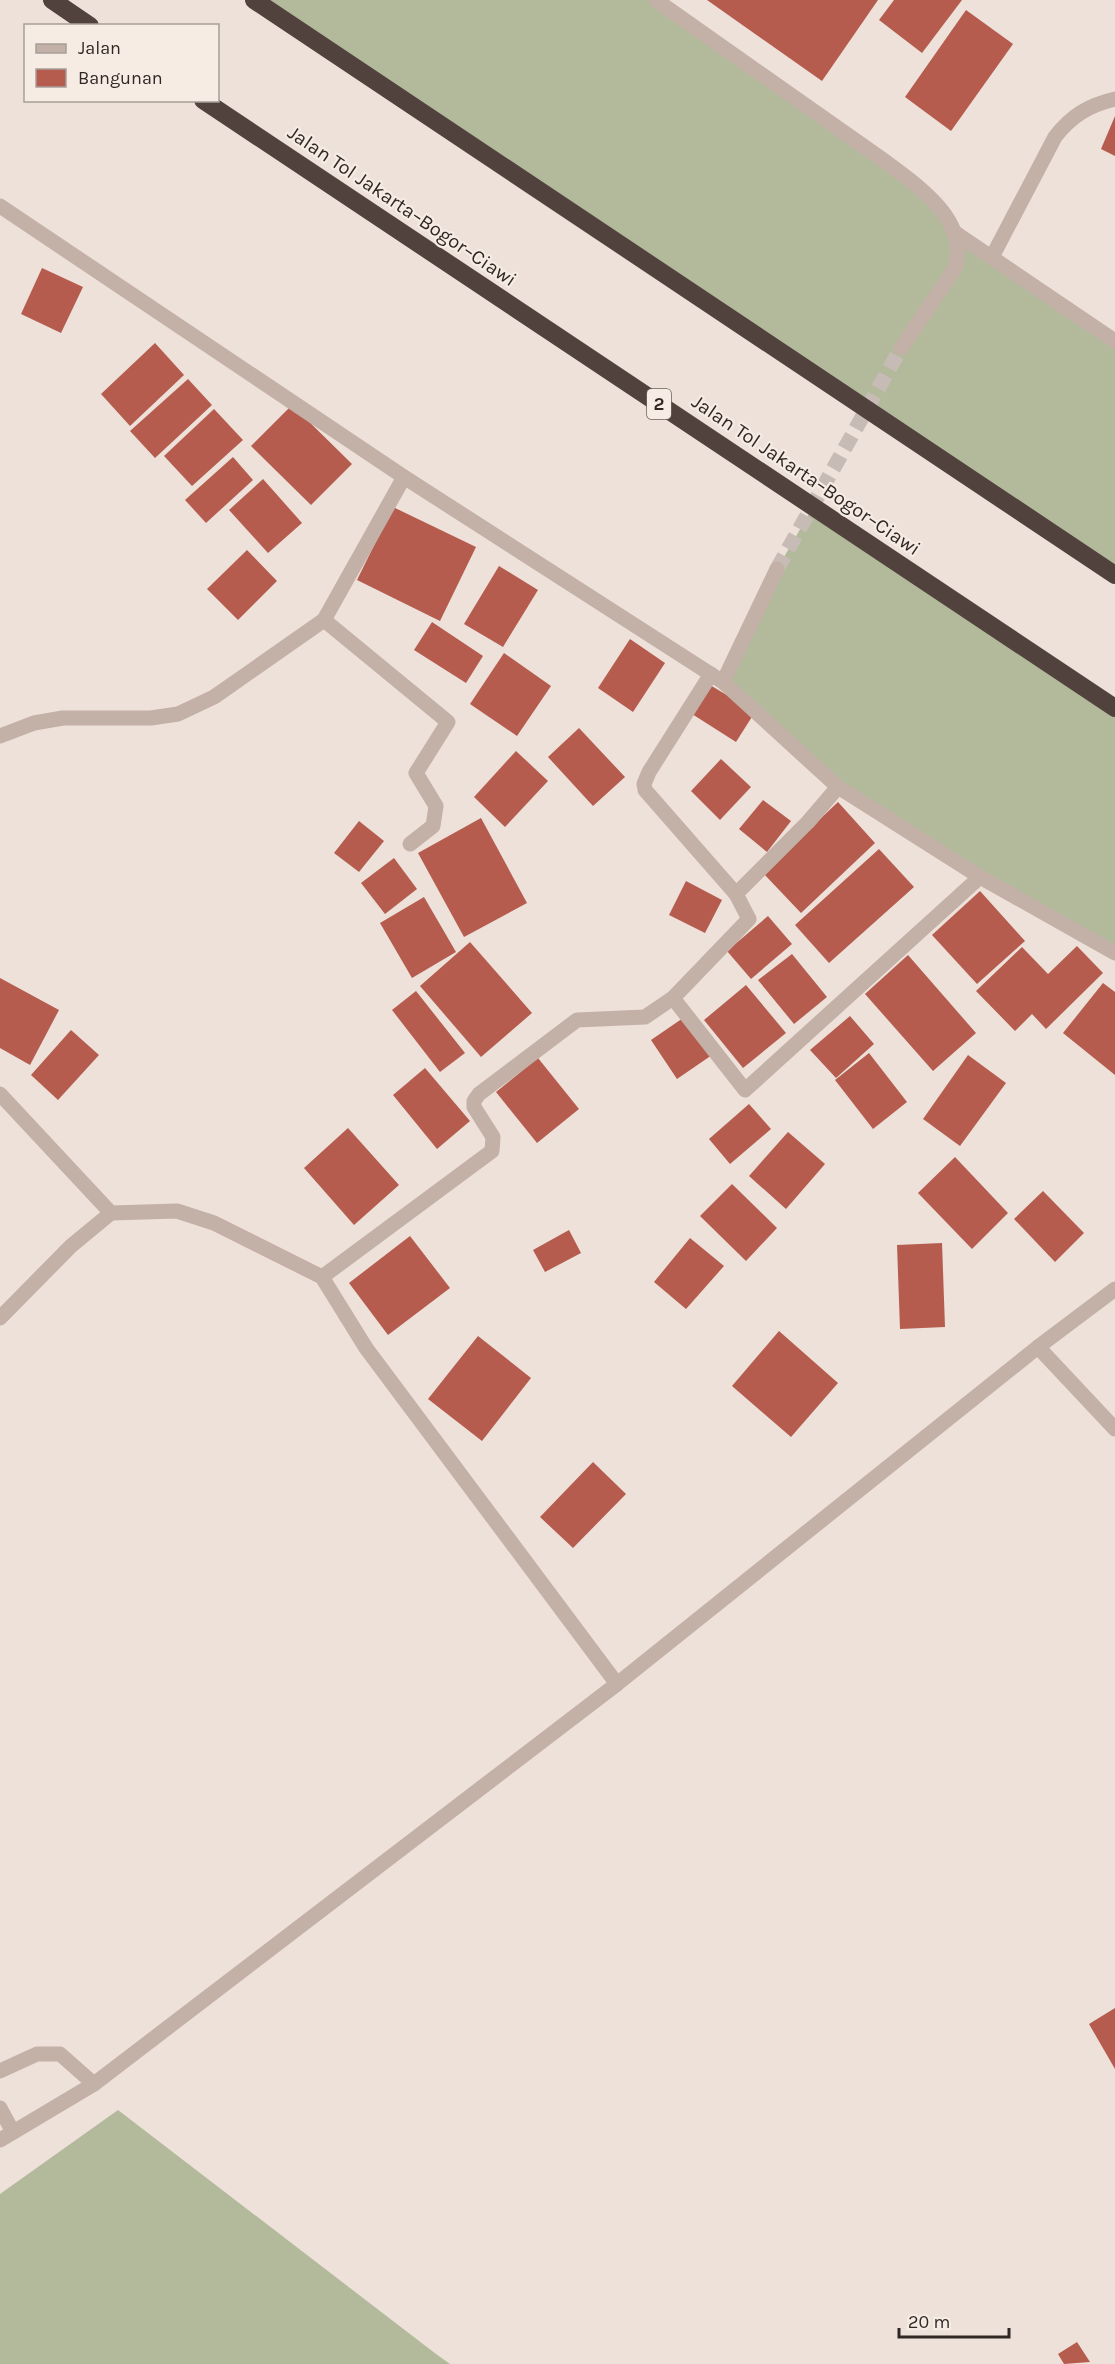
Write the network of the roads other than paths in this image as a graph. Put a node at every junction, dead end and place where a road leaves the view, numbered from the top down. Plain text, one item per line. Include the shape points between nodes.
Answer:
1 (52, 0) edge
2 (254, 0) edge
3 (656, 0) edge
4 (87, 24) edge
5 (1115, 99) edge
6 (206, 102) edge
7 (0, 206) edge
8 (954, 232) junction
9 (992, 257) junction
10 (1115, 341) edge
11 (901, 348) tunnel mouth
12 (404, 477) junction
13 (777, 569) tunnel mouth
14 (1115, 575) edge
15 (324, 621) junction
16 (717, 678) junction
17 (1115, 708) edge
18 (0, 736) edge
19 (838, 787) junction
20 (410, 844) dead end
21 (980, 877) junction
22 (736, 894) junction
23 (1115, 952) edge
24 (673, 998) junction
25 (0, 1094) edge
26 (111, 1213) junction
27 (322, 1277) junction
28 (1115, 1288) edge
29 (0, 1318) edge
30 (1038, 1347) junction
31 (1115, 1429) edge
32 (617, 1684) junction
33 (0, 2071) edge
34 (94, 2084) junction
35 (0, 2108) edge
36 (7, 2136) edge

1 - 4 highway
2 - 14 highway
3 - 8 street via 922,190 936,203
5 - 9 street via 1083,110 1064,124
6 - 17 highway, Jalan Tol Jakarta–Bogor–Ciawi / 2
7 - 12 street
8 - 9 street
8 - 11 street via 959,250 954,270
9 - 10 street
12 - 15 street
12 - 16 street
13 - 16 street
15 - 18 street via 214,697 178,714 151,718 63,718 34,723
15 - 20 street via 448,723 416,772 436,806 433,826
16 - 19 street
16 - 22 street via 644,784 645,790
19 - 21 street
19 - 22 street
21 - 23 street
21 - 24 street via 745,1090
22 - 24 street via 749,919
24 - 27 street via 645,1017 577,1020 479,1094 474,1107 493,1137 492,1151
25 - 26 street
26 - 27 street via 177,1211 214,1223
26 - 29 street
27 - 32 street via 366,1348
28 - 30 street
30 - 31 street
30 - 32 street
32 - 34 street
33 - 34 street via 38,2054 60,2054
34 - 36 street
35 - 36 street

